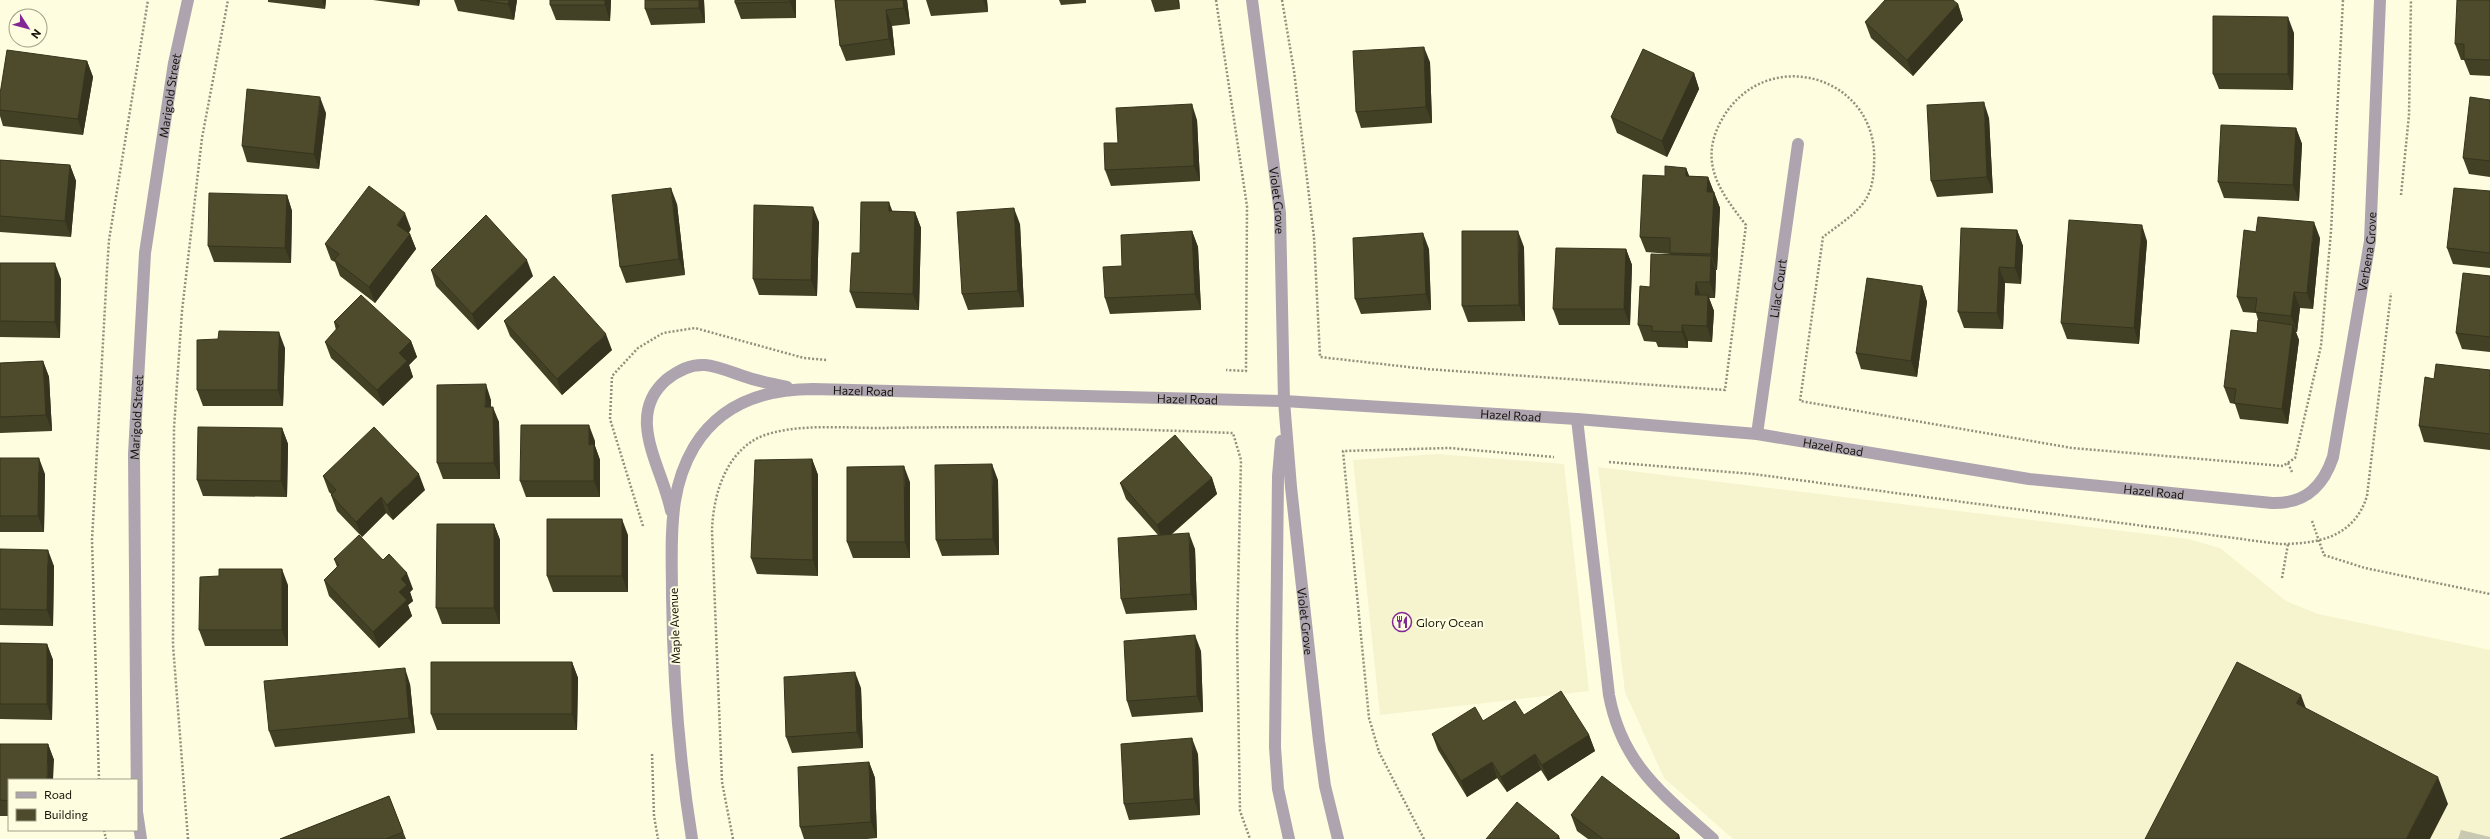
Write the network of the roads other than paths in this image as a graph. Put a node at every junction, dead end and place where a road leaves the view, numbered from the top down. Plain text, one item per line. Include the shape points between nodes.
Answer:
1 (188, 0) edge
2 (1252, 0) edge
3 (2380, 0) edge
4 (1798, 144) dead end
5 (800, 389) junction
6 (1284, 401) junction
7 (1577, 419) junction
8 (714, 423) joint
9 (1757, 434) junction
10 (2309, 494) joint
11 (673, 520) junction
12 (137, 779) edge
13 (138, 819) edge
14 (141, 839) edge
15 (692, 839) edge
16 (1289, 839) edge
17 (1338, 839) edge
18 (1713, 839) edge

1 - 12 street, Marigold Street via 174,63 145,253 134,454
2 - 6 street, Violet Grove via 1280,213
3 - 10 street, Verbena Grove via 2370,241 2336,446 2324,479
4 - 9 street, Lilac Court
5 - 6 street, Hazel Road
5 - 8 street, Hazel Road via 754,397 734,406
5 - 11 street via 770,384 706,365 681,370 662,383 650,400 645,425 649,445 666,488
6 - 7 street, Hazel Road
6 - 16 street, Violet Grove via 1278,476 1275,747 1278,789
6 - 17 street, Violet Grove via 1319,741
7 - 9 street, Hazel Road
7 - 18 street via 1609,695 1617,724 1631,754 1652,784
8 - 11 street, Maple Avenue via 700,438 684,466 675,500
9 - 10 street, Hazel Road via 2029,479 2272,503 2289,502
11 - 15 street, Maple Avenue via 673,640 681,747
13 - 14 street, Marigold Street

